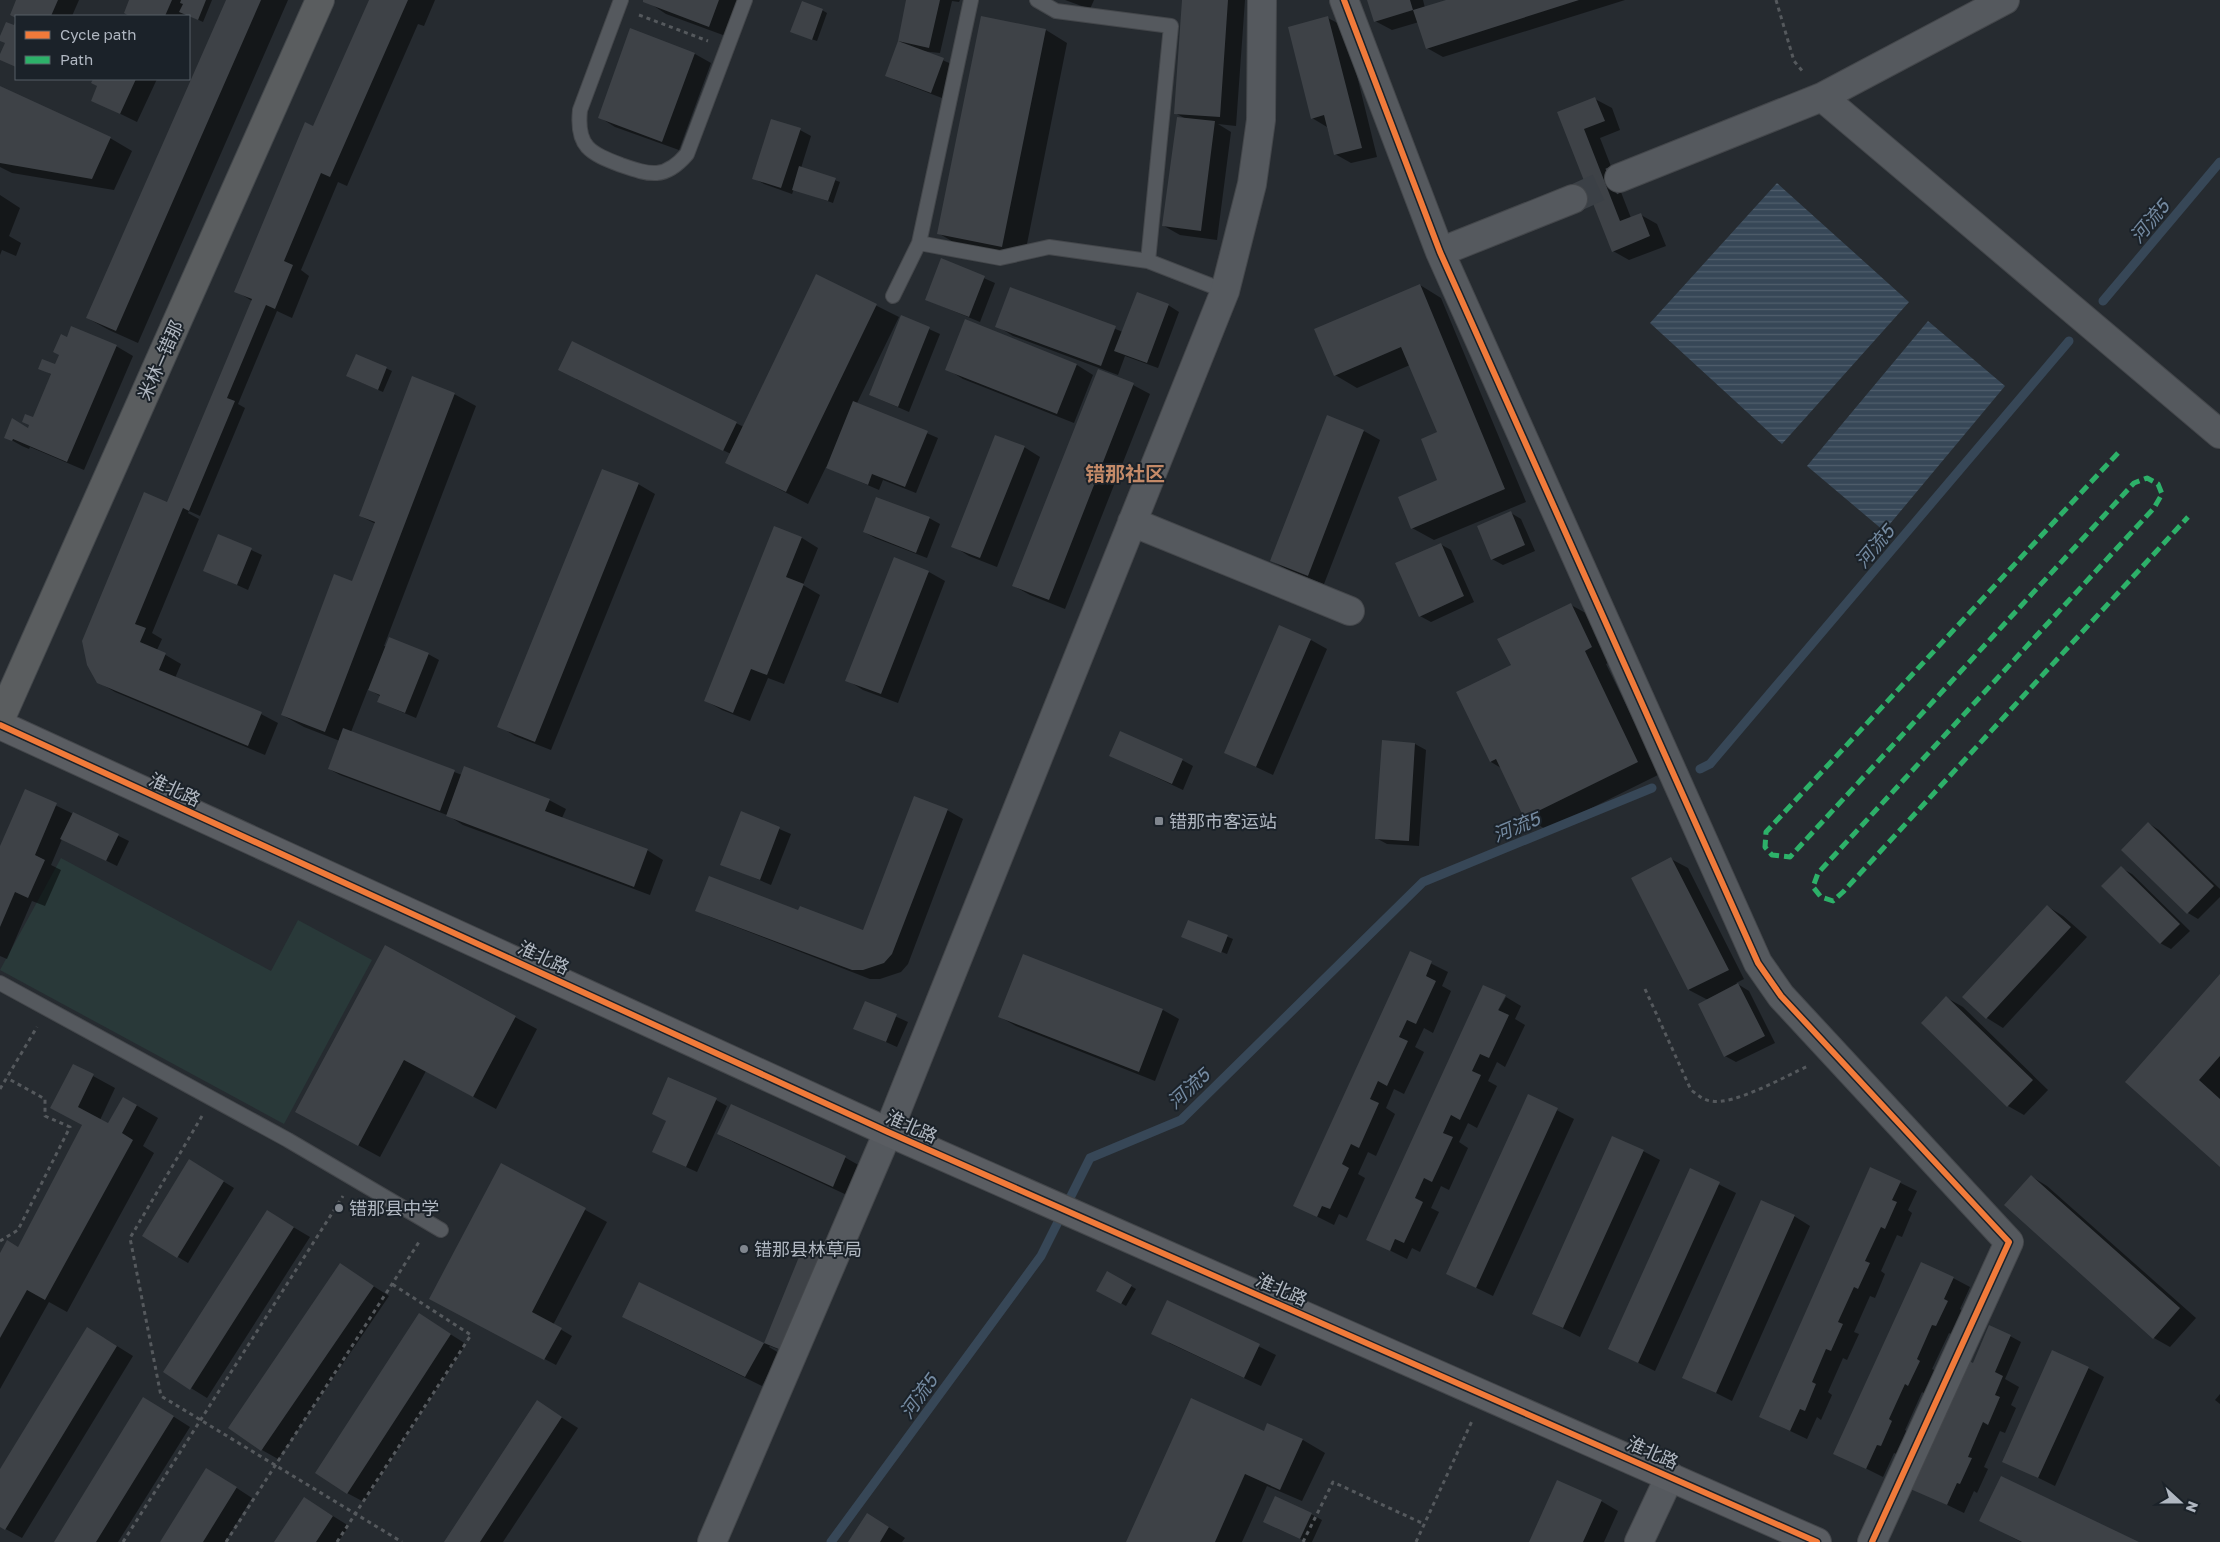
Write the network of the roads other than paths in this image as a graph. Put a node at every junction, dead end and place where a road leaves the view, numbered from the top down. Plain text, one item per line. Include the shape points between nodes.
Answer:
1 (320, 0) edge
2 (745, 0) edge
3 (971, 0) edge
4 (1037, 0) edge
5 (1262, 0) edge
6 (1344, 0) edge
7 (2004, 0) edge
8 (620, 4) edge
9 (1822, 96) junction
10 (1619, 178) tunnel mouth
11 (1574, 199) tunnel mouth
12 (919, 244) junction
13 (1440, 252) junction
14 (1148, 261) junction
15 (1225, 291) junction
16 (893, 296) dead end
17 (2220, 434) edge
18 (1132, 522) junction
19 (1350, 611) dead end
20 (0, 720) edge
21 (0, 725) edge
22 (0, 983) edge
23 (888, 1132) junction
24 (436, 1227) road end
25 (1670, 1476) junction
26 (712, 1542) edge
27 (1639, 1542) edge
28 (1817, 1542) edge
29 (1872, 1542) edge

1 - 20 highway, 米林—错那
2 - 8 lane via 692,145 681,162 665,171 646,174 594,155 586,146 578,123
3 - 12 lane
4 - 14 lane via 1056,11 1171,26
5 - 15 street via 1261,120 1252,184
6 - 13 street
7 - 9 street
9 - 10 street
9 - 17 street
11 - 13 street
12 - 14 lane via 1000,258 1049,247
12 - 16 lane
13 - 29 street via 1758,963 1781,996 1833,1054 2009,1242
14 - 15 lane
15 - 18 street
18 - 19 street
18 - 23 street
21 - 23 street, 淮北路
22 - 24 lane
23 - 25 street, 淮北路
23 - 26 street
25 - 27 street
25 - 28 street, 淮北路

